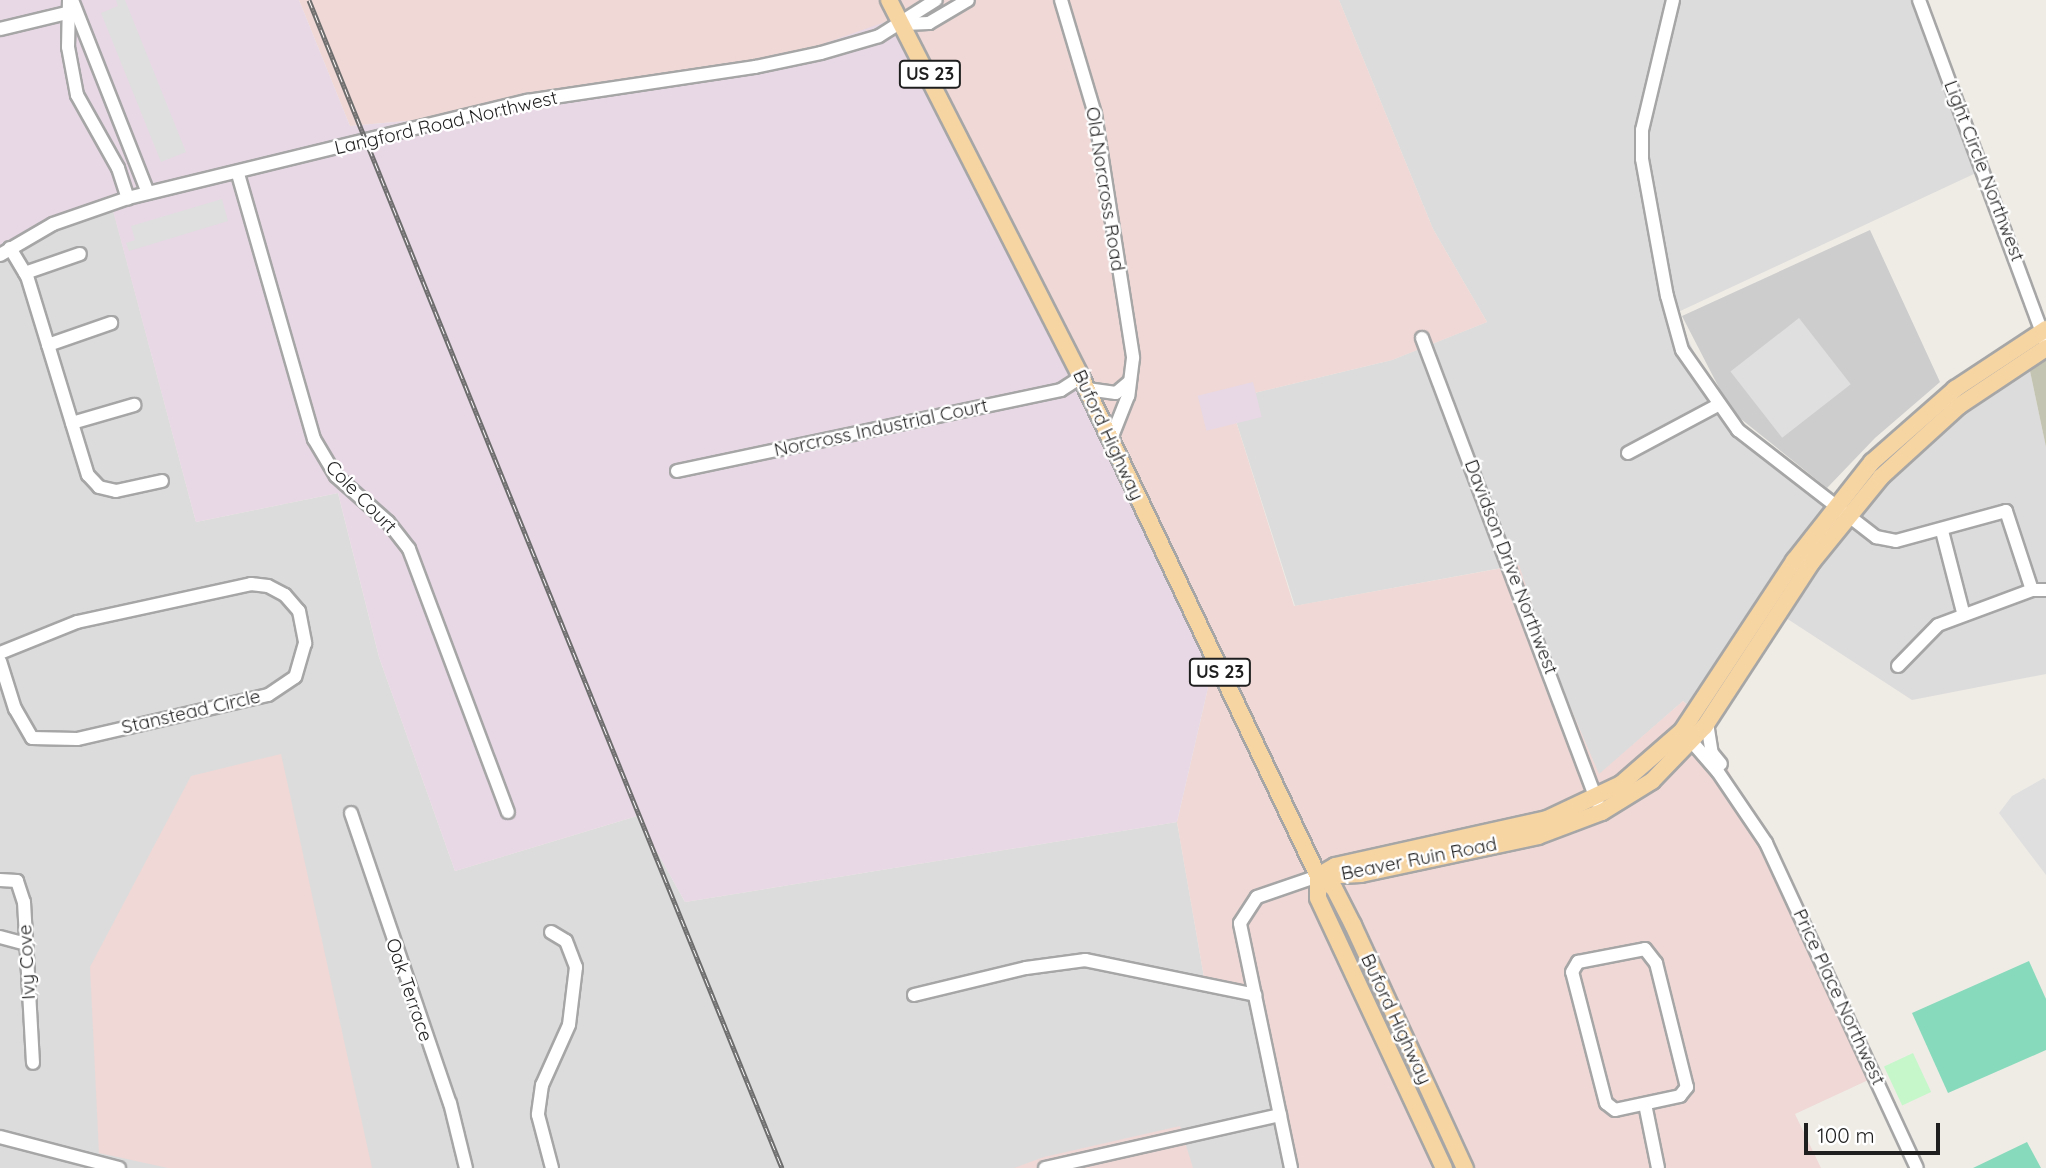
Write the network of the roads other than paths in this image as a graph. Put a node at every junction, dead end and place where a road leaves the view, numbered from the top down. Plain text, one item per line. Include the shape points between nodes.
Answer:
1 (889, 0) edge
2 (936, 0) edge
3 (968, 0) edge
4 (1061, 0) edge
5 (1673, 0) edge
6 (1920, 0) edge
7 (72, 5) edge
8 (903, 24) junction
9 (0, 29) edge
10 (238, 174) junction
11 (148, 193) junction
12 (128, 198) junction
13 (5, 252) edge
14 (80, 254) dead end
15 (25, 273) junction
16 (111, 323) dead end
17 (1422, 338) dead end
18 (2045, 338) edge
19 (48, 345) junction
20 (1129, 381) junction
21 (1084, 383) junction
22 (134, 405) dead end
23 (1718, 405) junction
24 (72, 424) junction
25 (1111, 439) junction
26 (1628, 453) dead end
27 (677, 471) dead end
28 (162, 481) dead end
29 (1841, 510) junction
30 (1942, 530) junction
31 (2032, 590) junction
32 (2046, 590) edge
33 (1963, 612) junction
34 (0, 653) edge
35 (0, 660) edge
36 (1898, 666) dead end
37 (1707, 723) junction
38 (1687, 736) junction
39 (1599, 804) junction
40 (508, 812) dead end
41 (351, 813) dead end
42 (1756, 828) junction
43 (1361, 874) junction
44 (1318, 876) junction
45 (0, 880) edge
46 (1353, 925) junction
47 (551, 932) dead end
48 (0, 937) edge
49 (26, 944) junction
50 (914, 995) dead end
51 (1255, 995) junction
52 (33, 1063) dead end
53 (1645, 1104) junction
54 (1438, 1108) junction
55 (1280, 1115) junction
56 (1421, 1115) junction
57 (1, 1140) edge
58 (119, 1168) edge
59 (466, 1168) edge
60 (552, 1168) edge
61 (1045, 1168) edge
62 (1291, 1168) edge
63 (1444, 1168) edge
64 (1465, 1168) edge
65 (1658, 1168) edge
66 (1917, 1168) edge

1 - 8 main road, Buford Highway / US 23
2 - 8 street, Langford Road Northwest via 919,8
3 - 8 street, Langford Road Northwest via 929,23
4 - 20 street, Old Norcross Road via 1095,114 1133,358
5 - 23 street via 1642,130 1645,185 1682,350
6 - 18 street, Light Circle Northwest
7 - 9 street
7 - 11 street
7 - 12 street via 68,47 77,95 118,169
8 - 10 street, Langford Road Northwest via 855,44 769,65 527,101
8 - 21 main road, Buford Highway / US 23
10 - 11 street, Langford Road Northwest
10 - 40 street, Cole Court via 314,439 336,476 388,522 409,549
11 - 12 street, Langford Road Northwest
12 - 13 street, Langford Road Northwest via 53,224
13 - 15 street
14 - 15 street
15 - 19 street
16 - 19 street
17 - 39 street, Davidson Drive Northwest
18 - 29 main road, Beaver Ruin Road via 1926,433
19 - 24 street
20 - 21 street via 1116,393
20 - 25 street, Old Norcross Road
21 - 25 main road, Buford Highway / US 23
21 - 27 street, Norcross Industrial Court
22 - 24 street
23 - 26 street
23 - 29 street via 1738,430
24 - 28 street via 88,475 99,487 116,491
25 - 44 main road, Buford Highway / US 23
29 - 30 street via 1876,537 1896,541
29 - 37 main road, Beaver Ruin Road
29 - 38 main road, Beaver Ruin Road
30 - 31 street via 2006,511
30 - 33 street
31 - 32 street
31 - 33 street
33 - 36 street via 1938,625
34 - 35 street, Stanstead Circle via 77,622 251,584 285,595 299,611 305,643 295,677 268,695 76,739 32,738 15,709
37 - 38 main road, Beaver Ruin Road
37 - 42 street, Price Place Northwest via 1712,753 1741,791
38 - 39 main road, Beaver Ruin Road via 1652,781
38 - 42 street, Price Place Northwest
39 - 43 main road, Beaver Ruin Road via 1538,836
39 - 44 main road, Beaver Ruin Road via 1335,866
41 - 59 street, Oak Terrace via 450,1103
42 - 66 street, Price Place Northwest via 1850,1017
43 - 44 main road, Beaver Ruin Road
43 - 46 main road via 1353,878 1345,900
44 - 46 main road, Buford Highway / US 23 via 1334,888
44 - 51 street via 1257,897 1244,911 1240,934
44 - 56 main road, Buford Highway / US 23 via 1318,898
45 - 49 street, Ivy Cove via 20,885
46 - 54 main road, Buford Highway / US 23
47 - 60 street via 566,941 576,967 569,1024 542,1085 538,1115
48 - 49 street
49 - 52 street, Ivy Cove
50 - 51 street via 1026,968 1085,960
51 - 55 street
53 - 53 street via 1681,1096 1687,1087 1656,963 1646,949 1578,962 1572,972 1606,1103 1615,1110
53 - 65 street
54 - 56 main road
54 - 64 main road, Buford Highway / US 23
55 - 61 street
55 - 62 street
56 - 63 main road, Buford Highway / US 23
57 - 58 street

